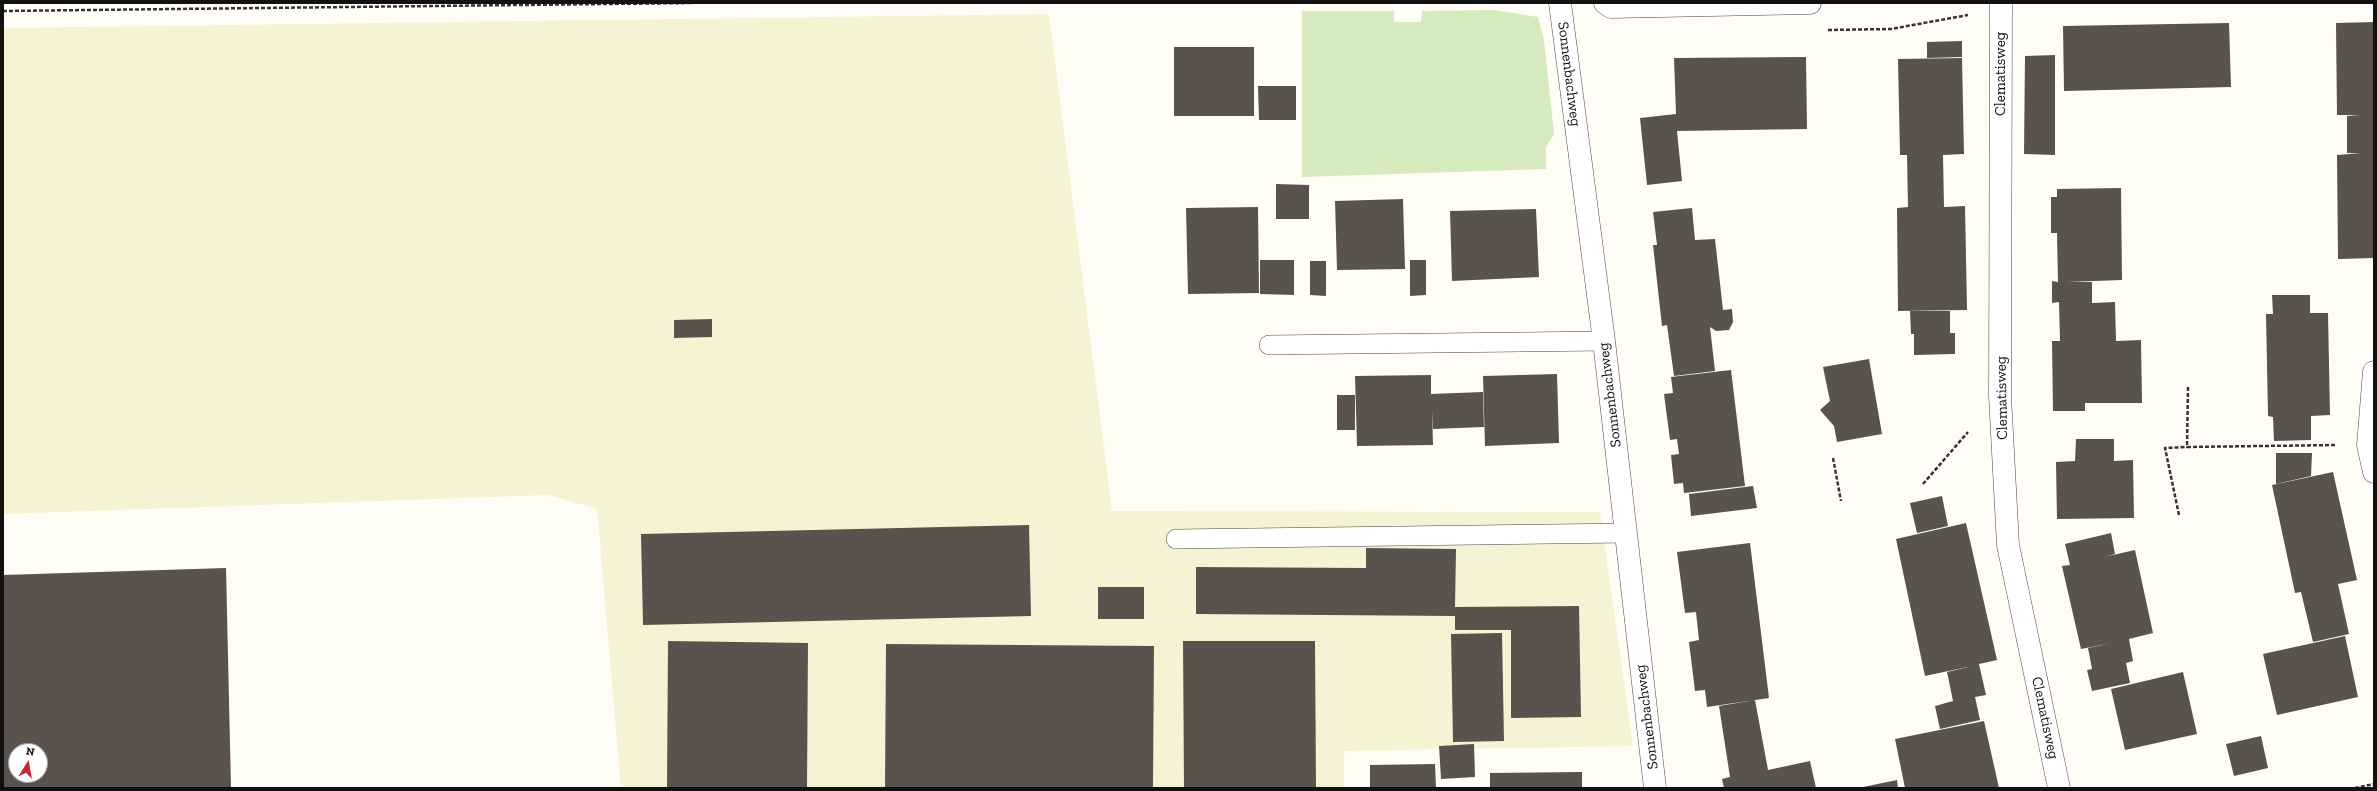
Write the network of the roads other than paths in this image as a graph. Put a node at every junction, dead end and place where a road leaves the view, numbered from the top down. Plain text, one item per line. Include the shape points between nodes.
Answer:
1 (1560, 3) edge
2 (1605, 3) edge
3 (1810, 3) edge
4 (2001, 3) edge
5 (1604, 342) junction
6 (1269, 345) dead end
7 (2374, 372) edge
8 (2374, 472) edge
9 (1626, 533) junction
10 (1176, 539) dead end
11 (1655, 788) edge
12 (2059, 788) edge

1 - 5 street, Sonnenbachweg
2 - 3 street via 1611,7
4 - 12 street, Clematisweg via 2000,396 2008,544
5 - 6 lane
5 - 9 street, Sonnenbachweg
7 - 8 street via 2368,445
9 - 10 lane
9 - 11 street, Sonnenbachweg

